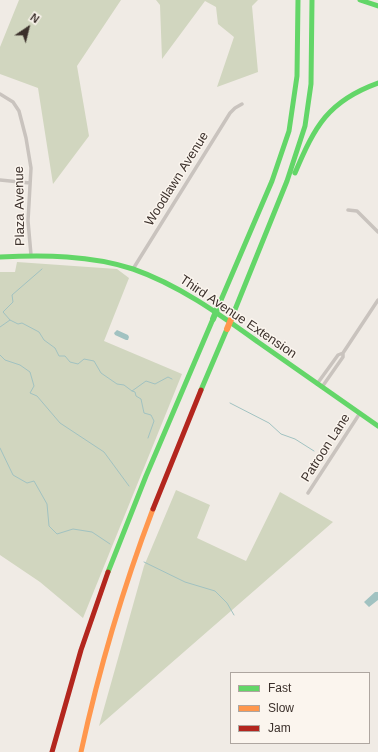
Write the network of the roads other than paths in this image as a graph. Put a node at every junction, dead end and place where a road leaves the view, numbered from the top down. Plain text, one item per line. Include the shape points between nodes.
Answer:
1 (298, 0) edge
2 (312, 0) edge
3 (360, 0) edge
4 (378, 6) edge
5 (378, 83) edge
6 (0, 94) edge
7 (242, 104) dead end
8 (0, 180) edge
9 (30, 183) junction
10 (348, 210) dead end
11 (272, 219) junction
12 (378, 232) edge
13 (31, 255) junction
14 (0, 257) edge
15 (133, 269) junction
16 (378, 300) edge
17 (319, 385) junction
18 (360, 413) junction
19 (378, 426) edge
20 (308, 493) dead end
21 (52, 752) edge
22 (81, 752) edge

1 - 21 main road, bridge via 296,87 288,131 272,181 109,569 80,652
2 - 11 main road via 312,77 308,112 296,159
3 - 4 main road
5 - 11 main road via 347,97 320,122
6 - 9 street, Plaza Avenue via 13,102 19,111 31,168
7 - 15 street, Woodlawn Avenue via 230,113
8 - 9 street
9 - 13 street, Plaza Avenue via 28,221
10 - 12 street via 357,211
11 - 22 main road, bridge via 168,470 135,558 107,648
13 - 14 main road, Third Avenue Extension
13 - 15 main road, Third Avenue Extension via 71,256
15 - 17 main road, Third Avenue Extension via 166,283 199,302
16 - 17 street
17 - 18 main road, Third Avenue Extension
18 - 19 main road, Third Avenue Extension
18 - 20 street, Patroon Lane

